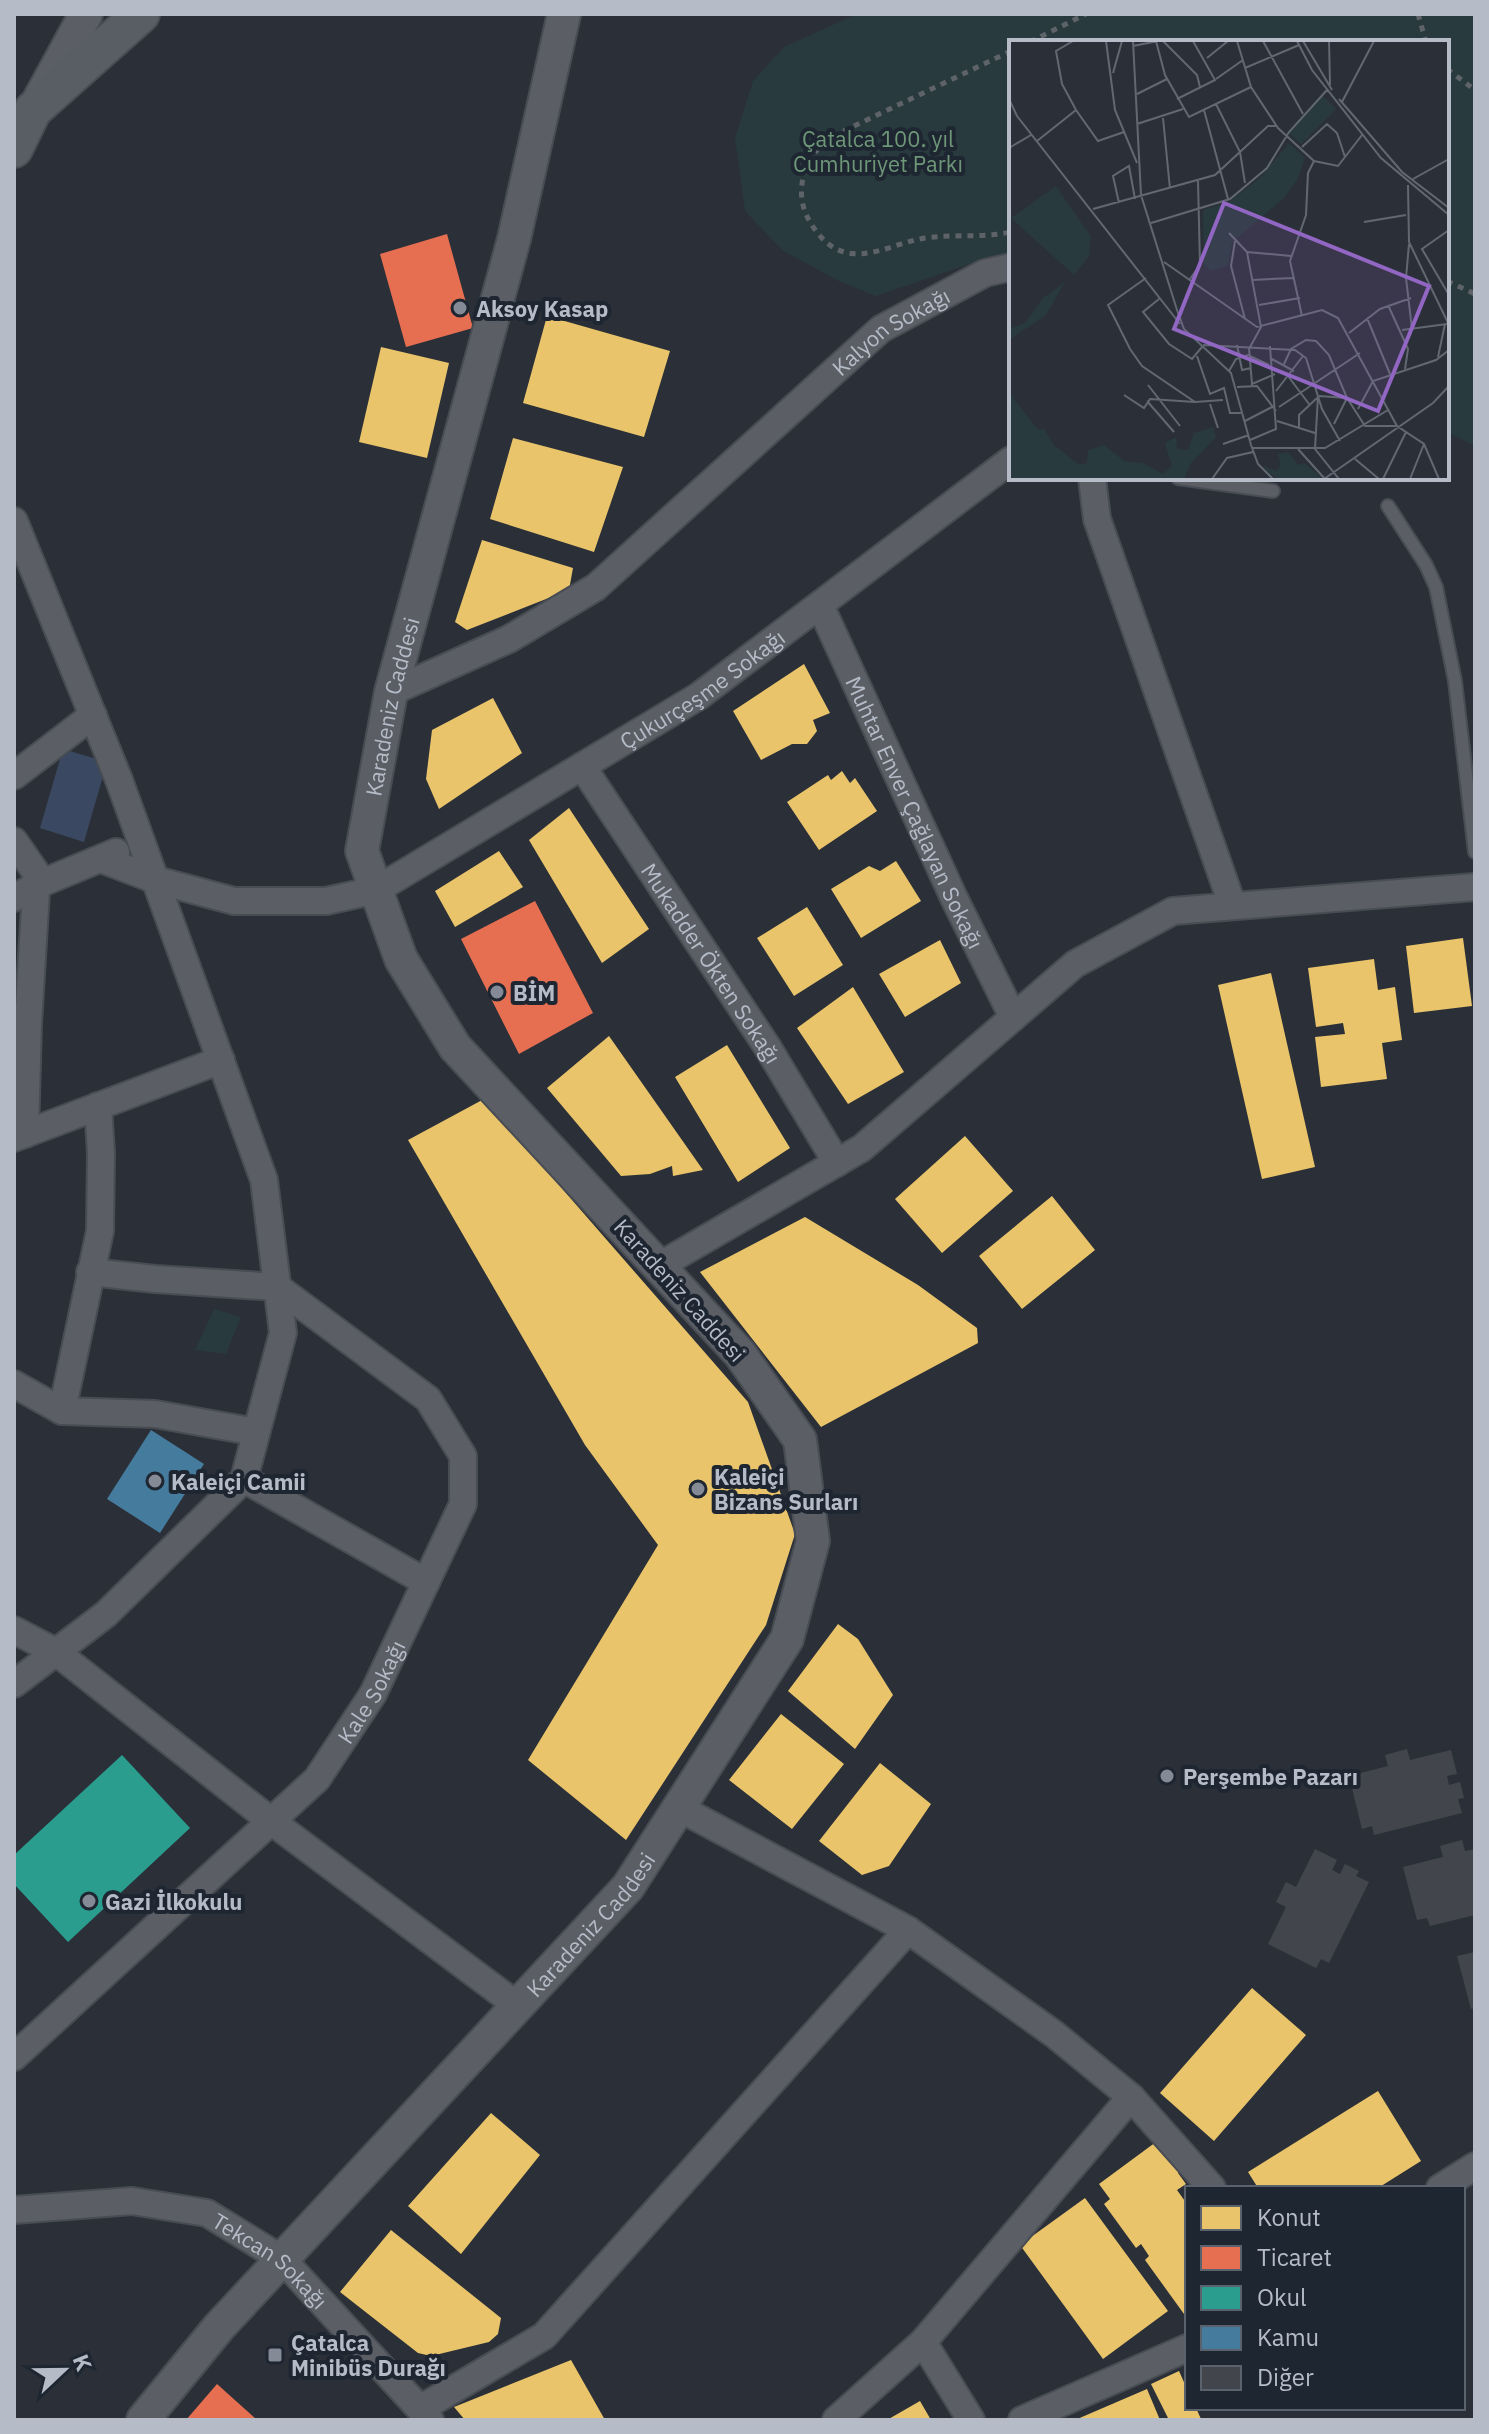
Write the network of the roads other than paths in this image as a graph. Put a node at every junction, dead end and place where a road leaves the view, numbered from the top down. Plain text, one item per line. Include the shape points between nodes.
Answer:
1 (86, 14) edge
2 (141, 14) edge
3 (564, 14) edge
4 (33, 110) junction
5 (14, 149) edge
6 (1009, 267) edge
7 (1009, 462) edge
8 (1092, 480) edge
9 (1193, 480) edge
10 (1273, 491) dead end
11 (1388, 506) dead end
12 (14, 521) edge
13 (820, 605) junction
14 (391, 692) junction
15 (93, 715) junction
16 (582, 766) junction
17 (14, 776) edge
18 (14, 841) edge
19 (142, 842) junction
20 (1475, 852) edge
21 (101, 859) junction
22 (156, 880) junction
23 (37, 885) junction
24 (1475, 887) edge
25 (376, 890) junction
26 (14, 898) edge
27 (1232, 904) junction
28 (1013, 1017) junction
29 (221, 1060) junction
30 (98, 1106) junction
31 (19, 1136) edge
32 (837, 1163) junction
33 (659, 1266) junction
34 (90, 1272) junction
35 (277, 1287) junction
36 (14, 1384) edge
37 (62, 1411) junction
38 (256, 1432) junction
39 (244, 1479) junction
40 (426, 1582) junction
41 (14, 1630) edge
42 (56, 1652) junction
43 (14, 1684) edge
44 (679, 1808) junction
45 (271, 1821) junction
46 (908, 1930) junction
47 (518, 2006) junction
48 (14, 2057) edge
49 (1131, 2097) junction
50 (1475, 2166) edge
51 (1210, 2186) edge
52 (1443, 2186) edge
53 (14, 2210) edge
54 (282, 2259) junction
55 (923, 2342) junction
56 (1185, 2349) edge
57 (425, 2415) edge
58 (143, 2420) edge
59 (836, 2420) edge
60 (971, 2420) edge
61 (1022, 2420) edge

1 - 4 street
2 - 4 main road
3 - 14 street, Karadeniz Caddesi via 514,239
4 - 5 main road
6 - 14 street, Kalyon Sokağı via 985,273 881,329 596,587 509,639
7 - 13 street, Çukurçeşme Sokağı
8 - 27 street via 1097,519
9 - 10 lane
11 - 20 lane via 1426,565 1439,601 1455,681
12 - 15 street
13 - 16 street, Çukurçeşme Sokağı via 699,696
13 - 28 street, Muhtar Enver Çağlayan Sokağı
14 - 25 street, Karadeniz Caddesi via 362,851
15 - 17 street
15 - 19 street
16 - 25 street, Çukurçeşme Sokağı
16 - 32 street, Mukadder Ökten Sokağı via 768,1048
18 - 23 street via 37,874
19 - 21 street
19 - 22 street
21 - 22 street, Çukurçeşme Sokağı
21 - 23 street
22 - 25 street, Çukurçeşme Sokağı via 234,901 326,901
22 - 29 street
23 - 26 street
23 - 31 street
24 - 27 street
25 - 33 street, Karadeniz Caddesi via 401,959 455,1047
27 - 28 street via 1173,911 1075,964
28 - 32 street via 862,1148
29 - 30 street
29 - 35 street via 264,1180
30 - 31 street
30 - 34 street via 100,1231
32 - 33 street
33 - 44 street, Karadeniz Caddesi via 740,1354 800,1440 813,1541 787,1639
34 - 35 street
34 - 37 street
35 - 38 street via 283,1333
35 - 40 street, Kale Sokağı via 428,1399 463,1456 463,1504
36 - 37 street
37 - 38 street via 155,1414
38 - 39 street
39 - 40 street
39 - 42 street via 106,1614
40 - 45 street, Kale Sokağı via 373,1694 317,1779
41 - 42 street
42 - 43 street
42 - 45 street
44 - 46 street
44 - 47 street, Karadeniz Caddesi via 628,1887
45 - 47 street
45 - 48 street, Kale Sokağı
46 - 49 street via 1054,2034
46 - 57 street via 544,2336
47 - 54 street, Karadeniz Caddesi
49 - 51 street
49 - 55 street
50 - 52 street
53 - 54 street, Tekcan Sokağı via 132,2201 207,2213
54 - 57 street, Tekcan Sokağı
54 - 58 street, Karadeniz Caddesi
55 - 59 street
55 - 60 street
56 - 61 street

